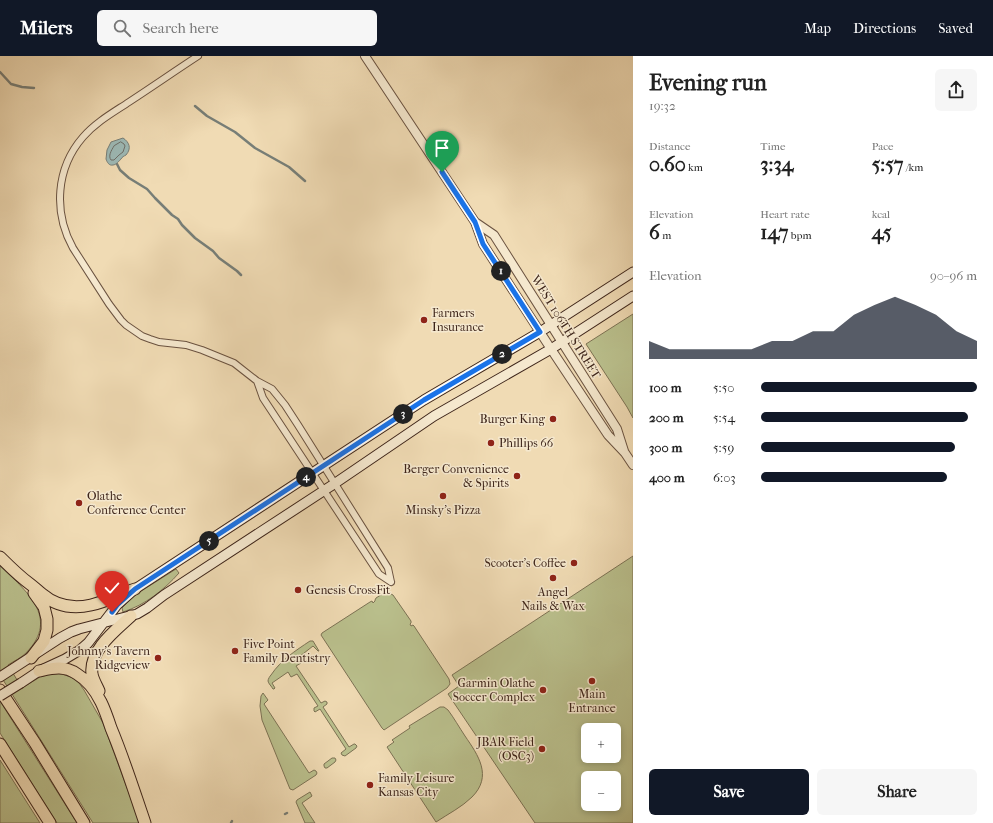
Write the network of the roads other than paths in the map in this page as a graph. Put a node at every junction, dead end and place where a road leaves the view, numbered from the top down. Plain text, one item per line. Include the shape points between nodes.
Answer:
1 (198, 56) edge
2 (365, 56) edge
3 (475, 222) junction
4 (633, 272) edge
5 (633, 296) edge
6 (551, 325) junction
7 (540, 332) junction
8 (561, 342) junction
9 (551, 349) junction
10 (257, 381) junction
11 (625, 453) junction
12 (633, 465) edge
13 (323, 466) junction
14 (312, 473) junction
15 (334, 484) junction
16 (324, 491) junction
17 (0, 557) edge
18 (20, 576) junction
19 (135, 589) junction
20 (132, 616) junction
21 (104, 623) junction
22 (31, 658) junction
23 (39, 671) junction
24 (0, 678) edge
25 (0, 690) edge
26 (0, 696) edge
27 (101, 702) junction
28 (0, 744) edge
29 (50, 823) edge
30 (84, 823) edge
31 (145, 823) edge

1 - 10 street via 99,122 83,137 65,166 60,189 60,208 64,227 73,248 121,320 142,336 202,350 234,363
2 - 3 street, WEST 106TH STREET
3 - 6 street, WEST 106TH STREET via 494,235
3 - 7 street, WEST 106TH STREET via 483,244
4 - 6 main road
5 - 8 main road
6 - 7 main road
6 - 8 street, WEST 106TH STREET
7 - 9 street, WEST 106TH STREET
7 - 13 main road via 424,400
8 - 9 main road
8 - 11 street, WEST 106TH STREET via 617,429
9 - 11 street, WEST 106TH STREET via 608,435
9 - 15 main road via 434,416
10 - 13 street via 272,389 285,405
10 - 14 street via 263,398
11 - 12 street, WEST 106TH STREET
13 - 14 main road
13 - 15 street
14 - 16 street
14 - 19 main road
15 - 16 main road
15 - 16 street via 388,568 391,582 379,574
16 - 20 main road
17 - 18 highway
18 - 19 highway via 52,602 70,607 92,605
18 - 22 highway via 44,607 47,619 44,641
19 - 21 main road via 117,605
20 - 21 main road
20 - 27 highway via 100,647 94,658 92,673
21 - 22 main road via 71,632
21 - 23 main road via 80,650
22 - 24 main road
23 - 26 main road, bridge
23 - 27 highway via 57,667 71,670 86,682
25 - 30 highway
27 - 31 highway
28 - 29 highway

